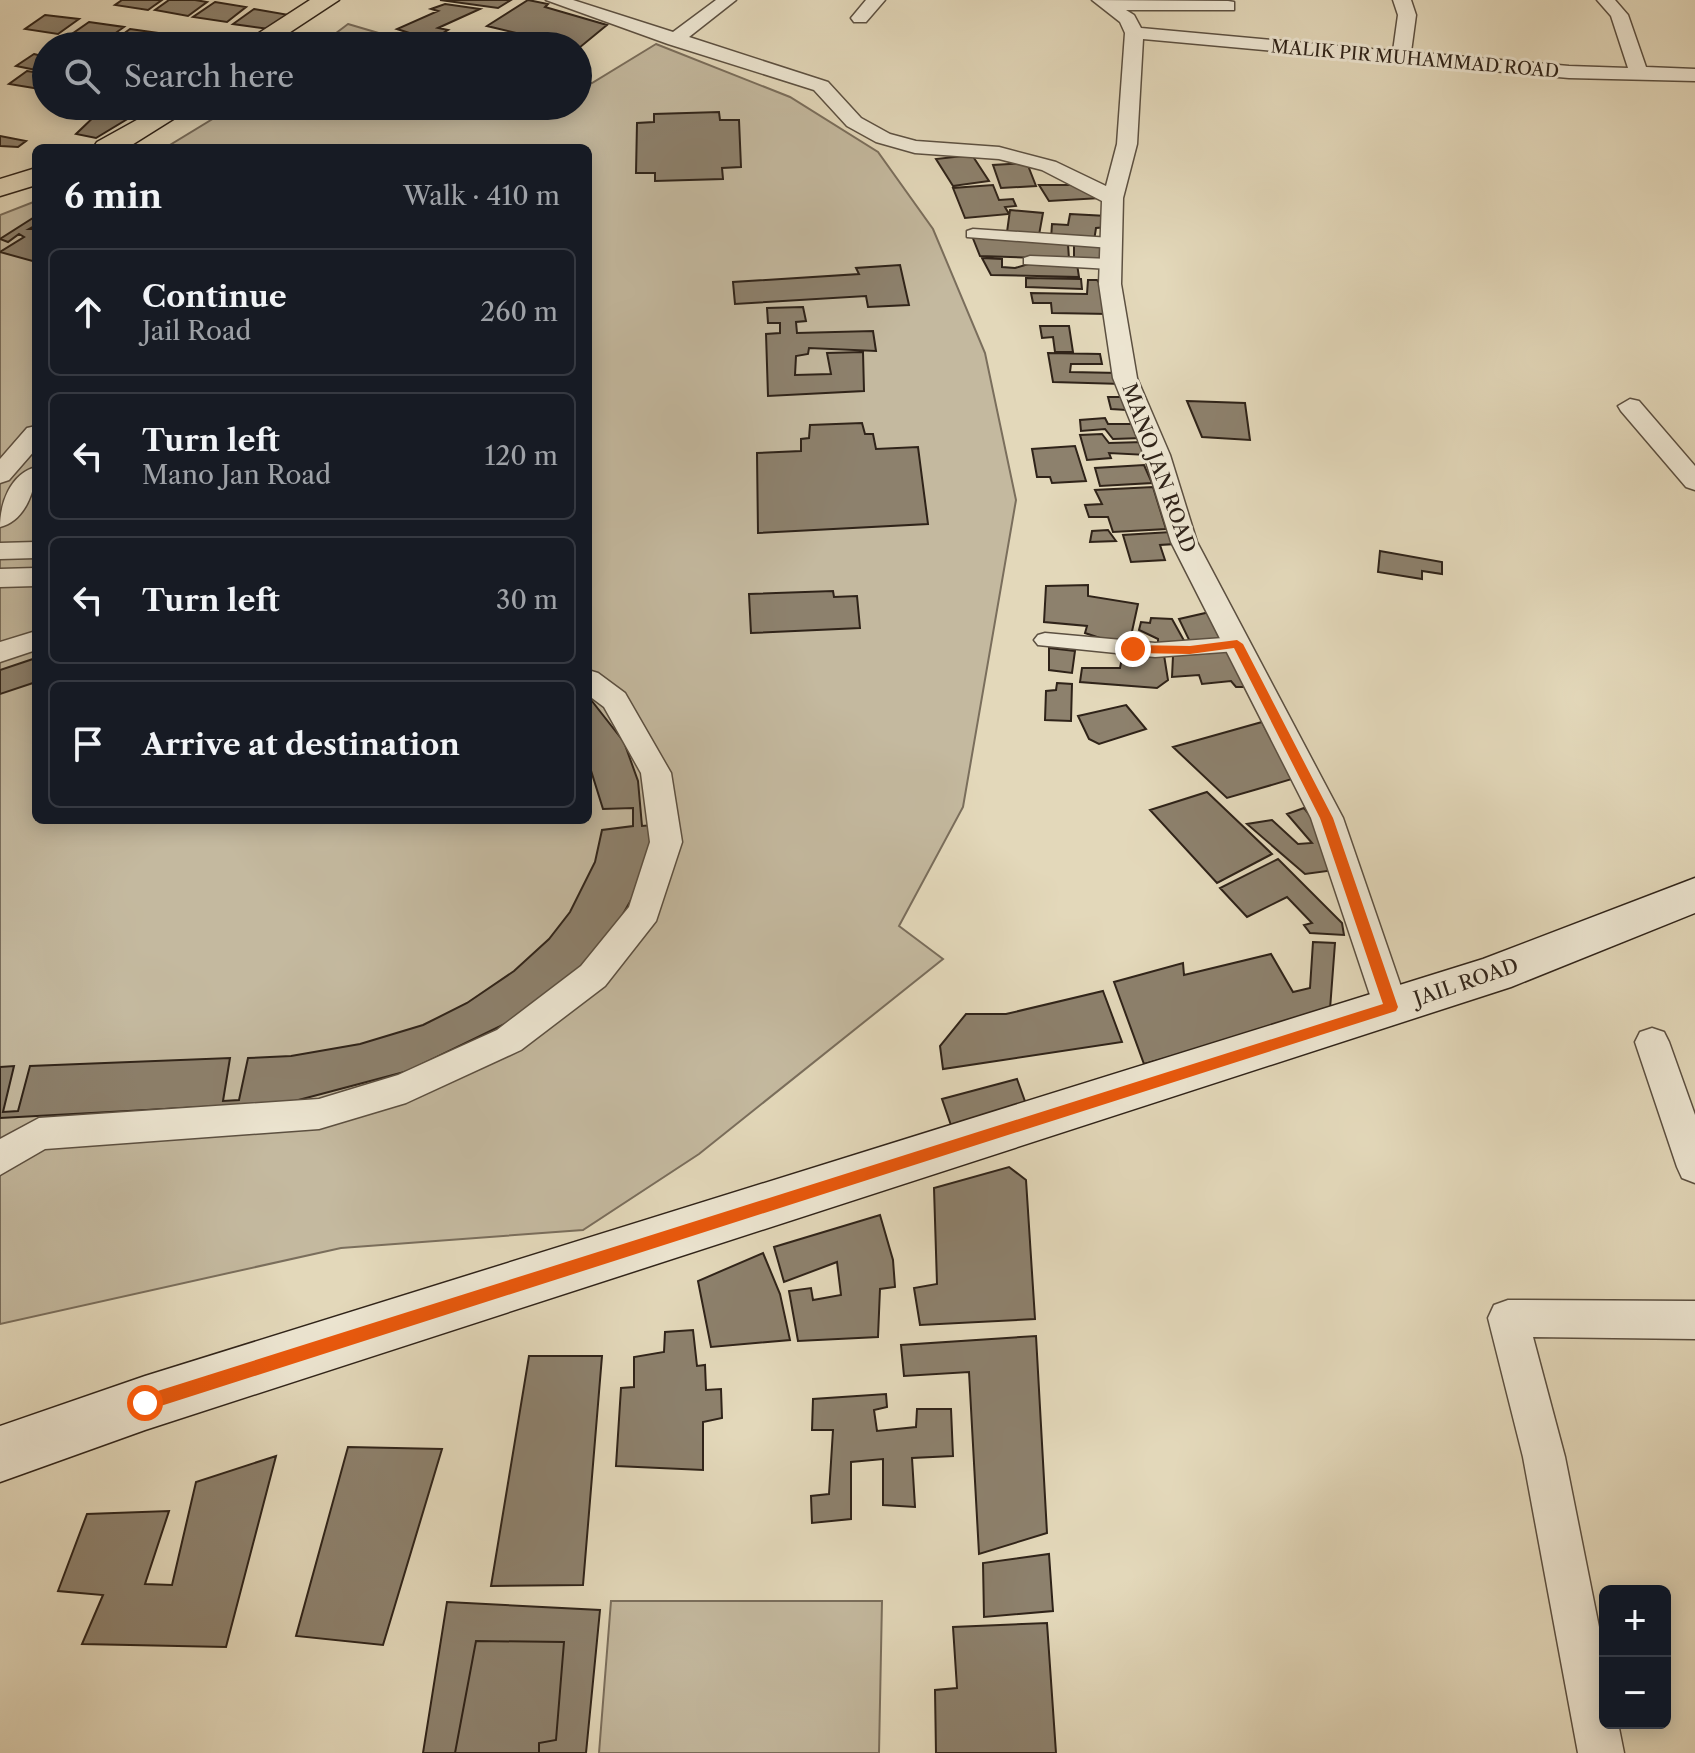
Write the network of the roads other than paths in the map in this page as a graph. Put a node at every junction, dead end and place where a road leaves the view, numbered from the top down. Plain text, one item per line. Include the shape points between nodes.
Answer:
1 (327, 0) edge
2 (342, 0) edge
3 (555, 0) edge
4 (633, 0) edge
5 (727, 0) edge
6 (876, 0) edge
7 (1402, 0) edge
8 (1606, 0) edge
9 (1104, 2) edge
10 (1200, 2) edge
11 (1228, 6) dead end
12 (607, 17) junction
13 (860, 18) dead end
14 (275, 32) edge
15 (294, 32) edge
16 (1134, 33) junction
17 (674, 40) junction
18 (1401, 56) junction
19 (1638, 71) junction
20 (1695, 75) edge
21 (131, 120) edge
22 (156, 120) edge
23 (89, 144) edge
24 (114, 144) edge
25 (32, 167) edge
26 (0, 177) edge
27 (32, 177) edge
28 (0, 188) edge
29 (1113, 198) junction
30 (973, 234) dead end
31 (1111, 253) junction
32 (1030, 261) dead end
33 (1630, 406) dead end
34 (32, 438) edge
35 (0, 475) edge
36 (32, 480) edge
37 (1695, 482) edge
38 (0, 519) edge
39 (32, 550) edge
40 (0, 551) edge
41 (32, 577) edge
42 (0, 578) edge
43 (1045, 640) dead end
44 (32, 641) edge
45 (1237, 644) junction
46 (0, 652) edge
47 (592, 683) edge
48 (1690, 904) edge
49 (1391, 1007) junction
50 (1652, 1042) dead end
51 (0, 1159) edge
52 (1695, 1167) edge
53 (1695, 1320) edge
54 (0, 1454) edge
55 (1601, 1753) edge

1 - 14 main road
2 - 15 main road
3 - 12 street
4 - 12 street
5 - 17 street
6 - 13 street
7 - 18 street via 1407,15
8 - 19 street via 1619,15
9 - 10 street
9 - 16 street via 1128,19
10 - 11 street
12 - 17 street
16 - 18 street, MALIK PIR MUHAMMAD ROAD
16 - 29 street, MANO JAN ROAD via 1127,144
17 - 29 street via 821,86 854,122 883,138 915,147 1012,156 1049,166
18 - 19 street, MALIK PIR MUHAMMAD ROAD via 1614,75
19 - 20 street, MALIK PIR MUHAMMAD ROAD
21 - 23 main road
22 - 24 main road
25 - 26 main road
27 - 28 main road
29 - 31 street, MANO JAN ROAD
30 - 31 street
31 - 32 street
31 - 45 street, MANO JAN ROAD via 1110,284 1125,378 1157,455 1184,542
33 - 37 street
34 - 35 street
36 - 38 street
39 - 40 street
41 - 42 street
43 - 45 street via 1155,650
44 - 46 street
45 - 49 street, MANO JAN ROAD via 1327,818
47 - 51 street via 615,700 656,773 666,842 644,912 593,976 509,1040 406,1088 319,1114 39,1134
48 - 49 main road, JAIL ROAD
49 - 54 main road, JAIL ROAD via 145,1403
50 - 52 street
53 - 55 street via 1508,1318 1544,1457

